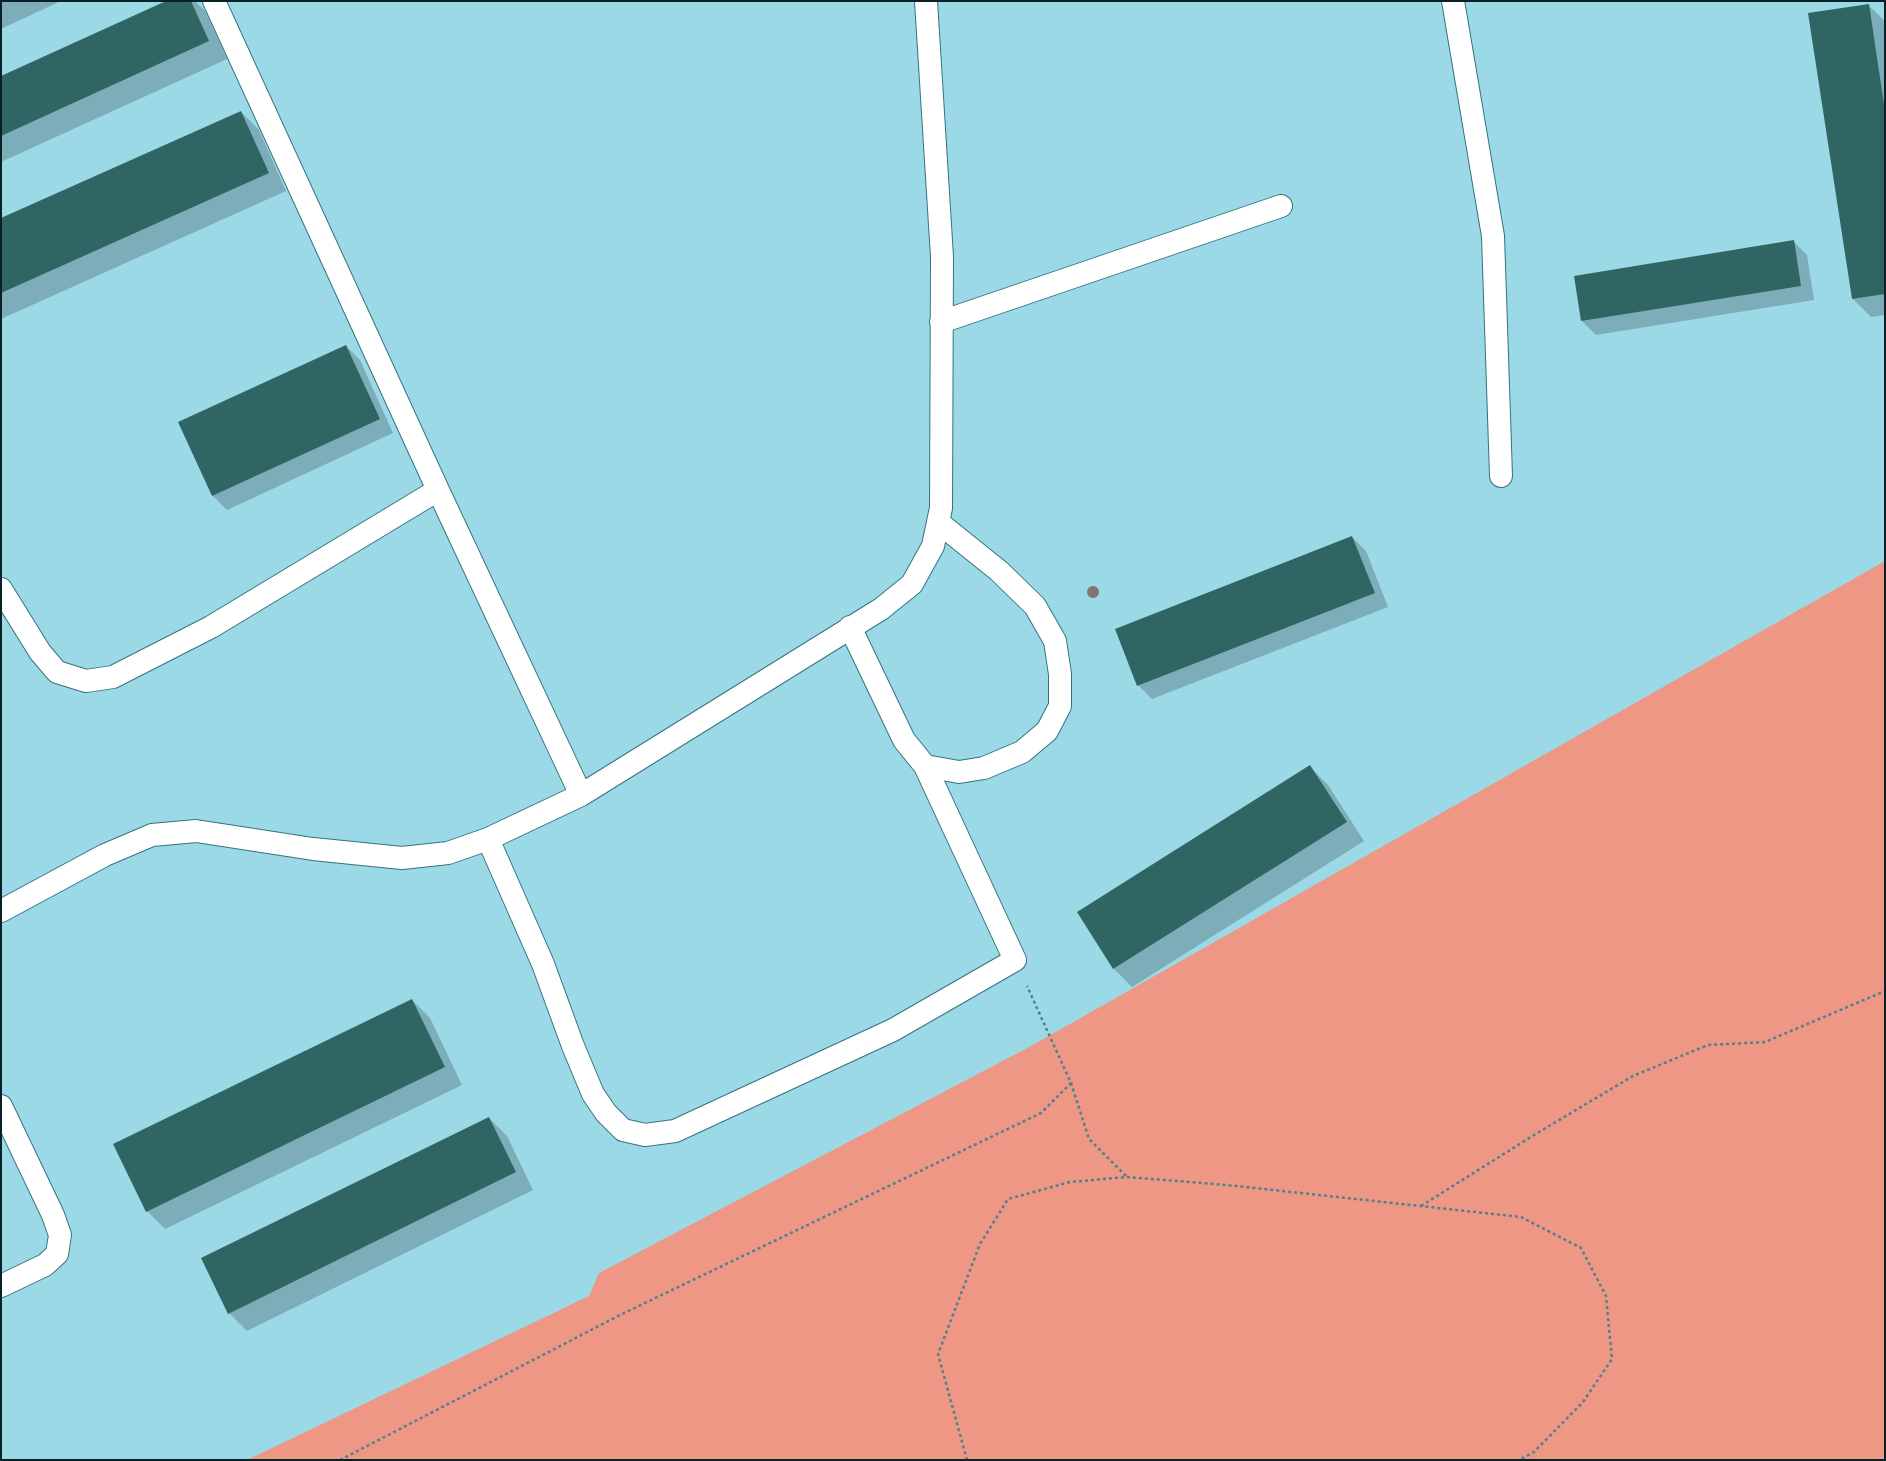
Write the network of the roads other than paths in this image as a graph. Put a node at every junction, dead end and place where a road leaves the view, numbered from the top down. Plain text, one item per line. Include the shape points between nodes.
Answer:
1 (214, 1) edge
2 (926, 1) edge
3 (1453, 1) edge
4 (1281, 206) dead end
5 (941, 322) junction
6 (1501, 476) dead end
7 (438, 490) junction
8 (938, 522) junction
9 (1, 589) edge
10 (850, 627) junction
11 (925, 766) junction
12 (581, 795) junction
13 (488, 839) junction
14 (1, 911) edge
15 (1, 1106) edge
16 (1, 1286) edge

1 - 7 lane
2 - 5 lane via 942,257
3 - 6 lane via 1493,236
4 - 5 lane
5 - 8 lane via 941,508
7 - 9 lane via 211,627 113,677 86,681 57,672 40,652
7 - 12 lane
8 - 10 lane via 933,546 912,584 880,609
8 - 11 lane via 999,571 1035,606 1054,641 1060,674 1060,706 1047,731 1022,752 984,768 959,772
10 - 11 lane via 904,740
10 - 12 lane
11 - 13 lane via 1015,960 893,1030 675,1131 645,1134 623,1130 606,1113 593,1094 543,964
12 - 13 lane
13 - 14 lane via 448,854 402,858 313,849 196,831 152,835 104,855
15 - 16 lane via 60,1235 57,1254 45,1265

